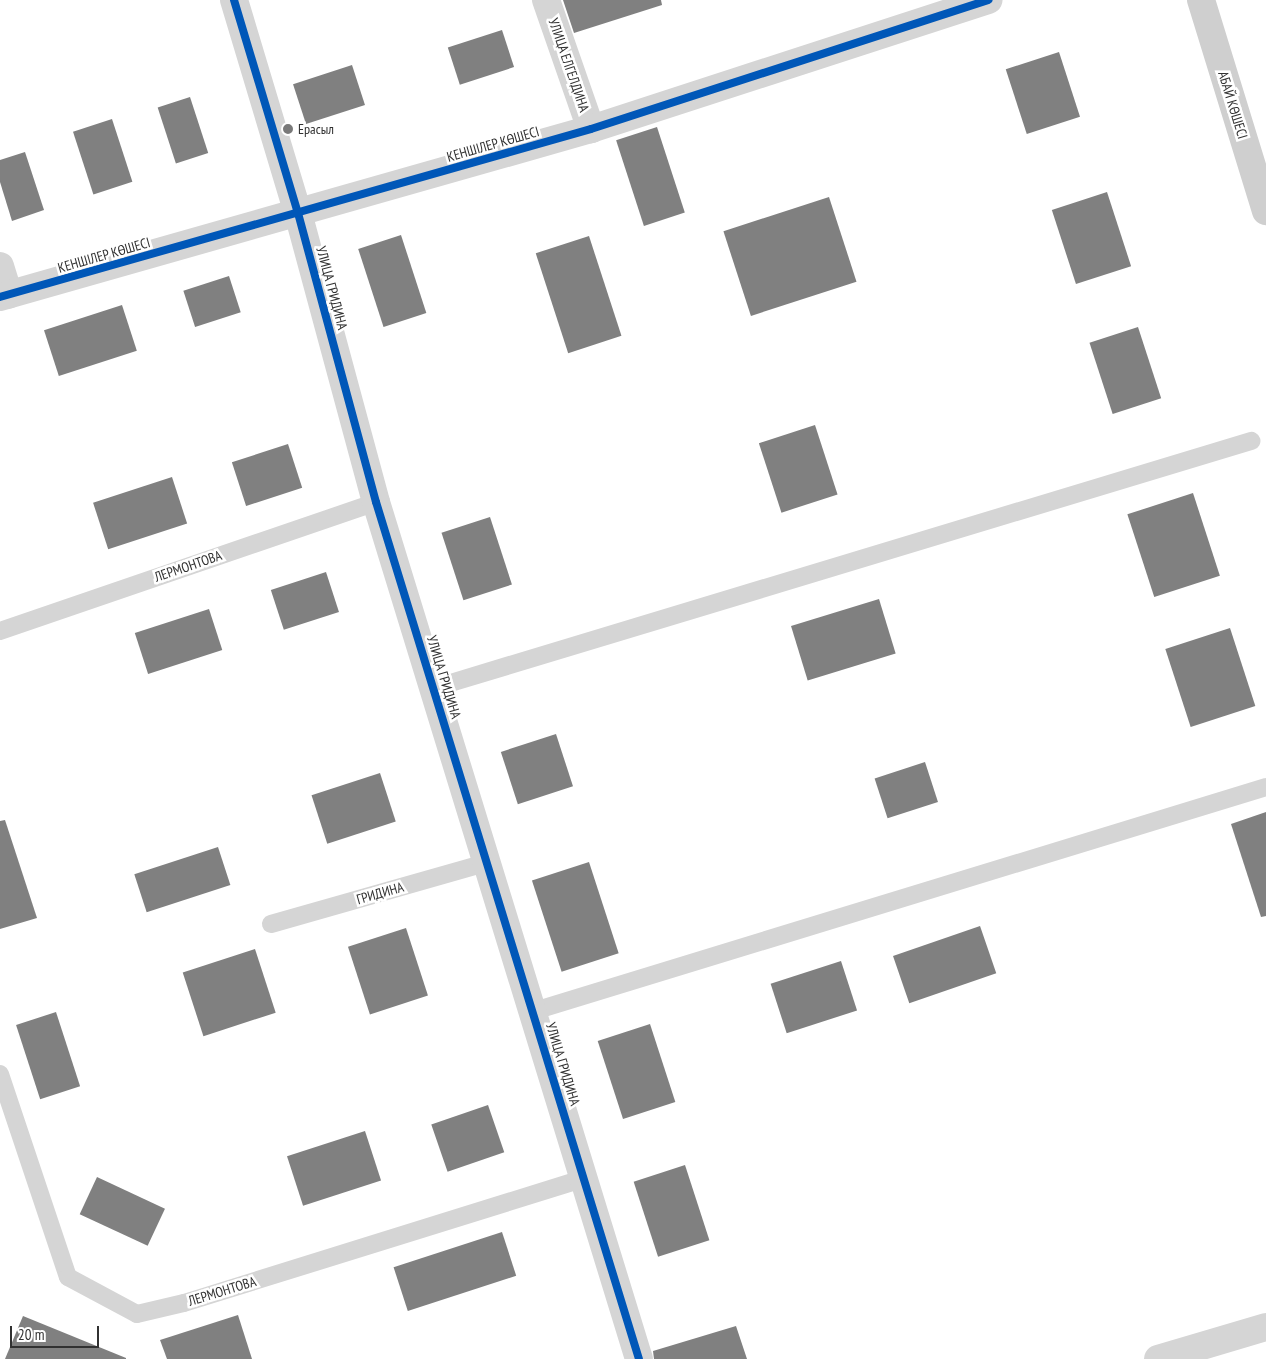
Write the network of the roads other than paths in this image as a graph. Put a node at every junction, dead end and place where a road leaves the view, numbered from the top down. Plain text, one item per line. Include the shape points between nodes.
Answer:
1 (234, 0) edge
2 (546, 0) edge
3 (988, 0) edge
4 (1200, 0) edge
5 (591, 129) junction
6 (1266, 211) edge
7 (298, 213) junction
8 (0, 266) edge
9 (4, 296) edge
10 (1251, 441) dead end
11 (376, 502) junction
12 (0, 631) edge
13 (434, 688) junction
14 (1266, 787) edge
15 (489, 862) junction
16 (271, 924) dead end
17 (534, 1012) junction
18 (0, 1074) edge
19 (585, 1178) junction
20 (1266, 1327) edge
21 (639, 1359) edge
22 (1158, 1359) edge

1 - 7 street, УЛИЦА ГРИДИНА
2 - 5 street, УЛИЦА ЕЛГЕЛДИНА
3 - 5 street, КЕНШІЛЕР КӨШЕСІ
4 - 6 main road, АБАЙ КӨШЕСІ
5 - 7 street, КЕНШІЛЕР КӨШЕСІ
7 - 9 street, КЕНШІЛЕР КӨШЕСІ
7 - 11 street, УЛИЦА ГРИДИНА
8 - 9 street
10 - 13 lane
11 - 12 lane, ЛЕРМОНТОВА
11 - 13 street, УЛИЦА ГРИДИНА
13 - 15 street, УЛИЦА ГРИДИНА
14 - 17 lane
15 - 16 lane, ГРИДИНА
15 - 17 street, УЛИЦА ГРИДИНА
17 - 19 street, УЛИЦА ГРИДИНА
18 - 19 lane, ЛЕРМОНТОВА via 68,1277 137,1314 184,1303
19 - 21 street, УЛИЦА ГРИДИНА
20 - 22 street

